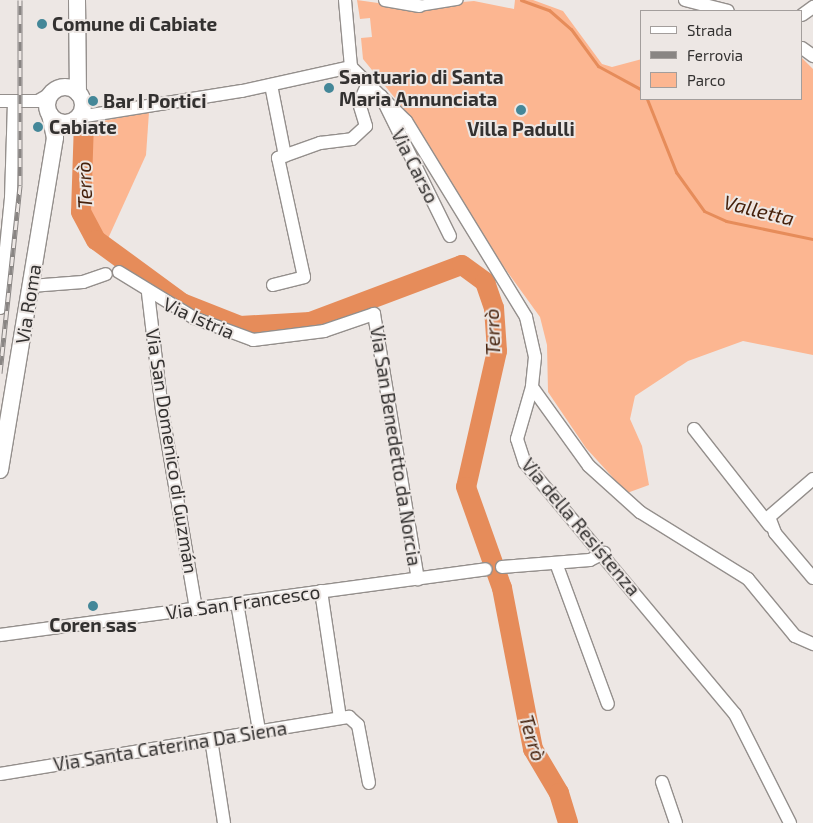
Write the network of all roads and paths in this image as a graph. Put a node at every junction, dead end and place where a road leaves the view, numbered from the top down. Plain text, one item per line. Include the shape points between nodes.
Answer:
1 (76, 0) edge
2 (345, 0) edge
3 (385, 0) edge
4 (458, 0) edge
5 (685, 0) edge
6 (419, 6) joint
7 (724, 10) edge
8 (75, 57) junction
9 (351, 67) junction
10 (369, 82) junction
11 (271, 85) junction
12 (55, 91) junction
13 (78, 92) junction
14 (381, 96) junction
15 (0, 101) edge
16 (14, 102) junction
17 (30, 102) junction
18 (49, 113) junction
19 (74, 120) junction
20 (55, 138) junction
21 (285, 156) junction
22 (6, 198) edge
23 (450, 236) dead end
24 (273, 284) dead end
25 (31, 286) junction
26 (148, 293) junction
27 (0, 308) edge
28 (374, 314) joint
29 (532, 387) junction
30 (694, 429) dead end
31 (0, 470) edge
32 (813, 479) edge
33 (770, 526) junction
34 (604, 553) junction
35 (556, 563) junction
36 (502, 567) dead end
37 (486, 569) dead end
38 (813, 578) edge
39 (418, 579) junction
40 (322, 592) junction
41 (237, 603) junction
42 (196, 609) junction
43 (0, 635) edge
44 (813, 644) edge
45 (608, 704) dead end
46 (340, 718) junction
47 (259, 732) junction
48 (211, 739) junction
49 (0, 774) edge
50 (662, 782) dead end
51 (369, 783) dead end
52 (224, 823) edge
53 (676, 823) edge
54 (790, 823) edge

1 - 8 street
2 - 9 street
3 - 6 street
4 - 6 street
5 - 7 street
8 - 12 street via 70,76
8 - 13 street
9 - 10 street, Via della Resistenza
9 - 11 street
10 - 14 street, Via della Resistenza
10 - 21 street via 359,103 366,126 352,139 320,143
11 - 19 street
11 - 21 street
12 - 13 street
12 - 17 street
12 - 18 street, Via Roma
13 - 19 street via 83,106
14 - 23 street, Via Carso
14 - 29 street, Via della Resistenza via 406,121 523,312 534,342
15 - 16 street
16 - 17 street
16 - 22 street
17 - 18 street
18 - 19 street
18 - 20 street, Via Roma
19 - 20 street
20 - 25 street, Via Roma
21 - 24 street via 278,158 304,277
22 - 27 street
25 - 26 street, Via Istria via 83,282 113,273
25 - 31 street, Via Roma
26 - 28 street, Via Istria via 194,318 253,340 310,334
26 - 42 street, Via San Domenico di Guzmán via 162,410
28 - 39 street, Via San Benedetto da Norcia
29 - 34 street, Via della Resistenza via 517,434 521,455
29 - 44 street via 589,466 640,512 748,579 795,636
30 - 33 street
32 - 33 street via 774,511
33 - 38 street
34 - 35 street via 590,560
34 - 54 street, Via della Resistenza via 740,721
35 - 36 street
35 - 45 street
37 - 39 street, Via San Francesco
39 - 40 street, Via San Francesco
40 - 41 street, Via San Francesco
40 - 46 street
41 - 42 street, Via San Francesco
41 - 47 street
42 - 43 street, Via San Francesco
46 - 47 street, Via Santa Caterina Da Siena
46 - 51 street via 352,718 358,725
47 - 48 street, Via Santa Caterina Da Siena
48 - 49 street, Via Santa Caterina Da Siena
48 - 52 street
50 - 53 street

